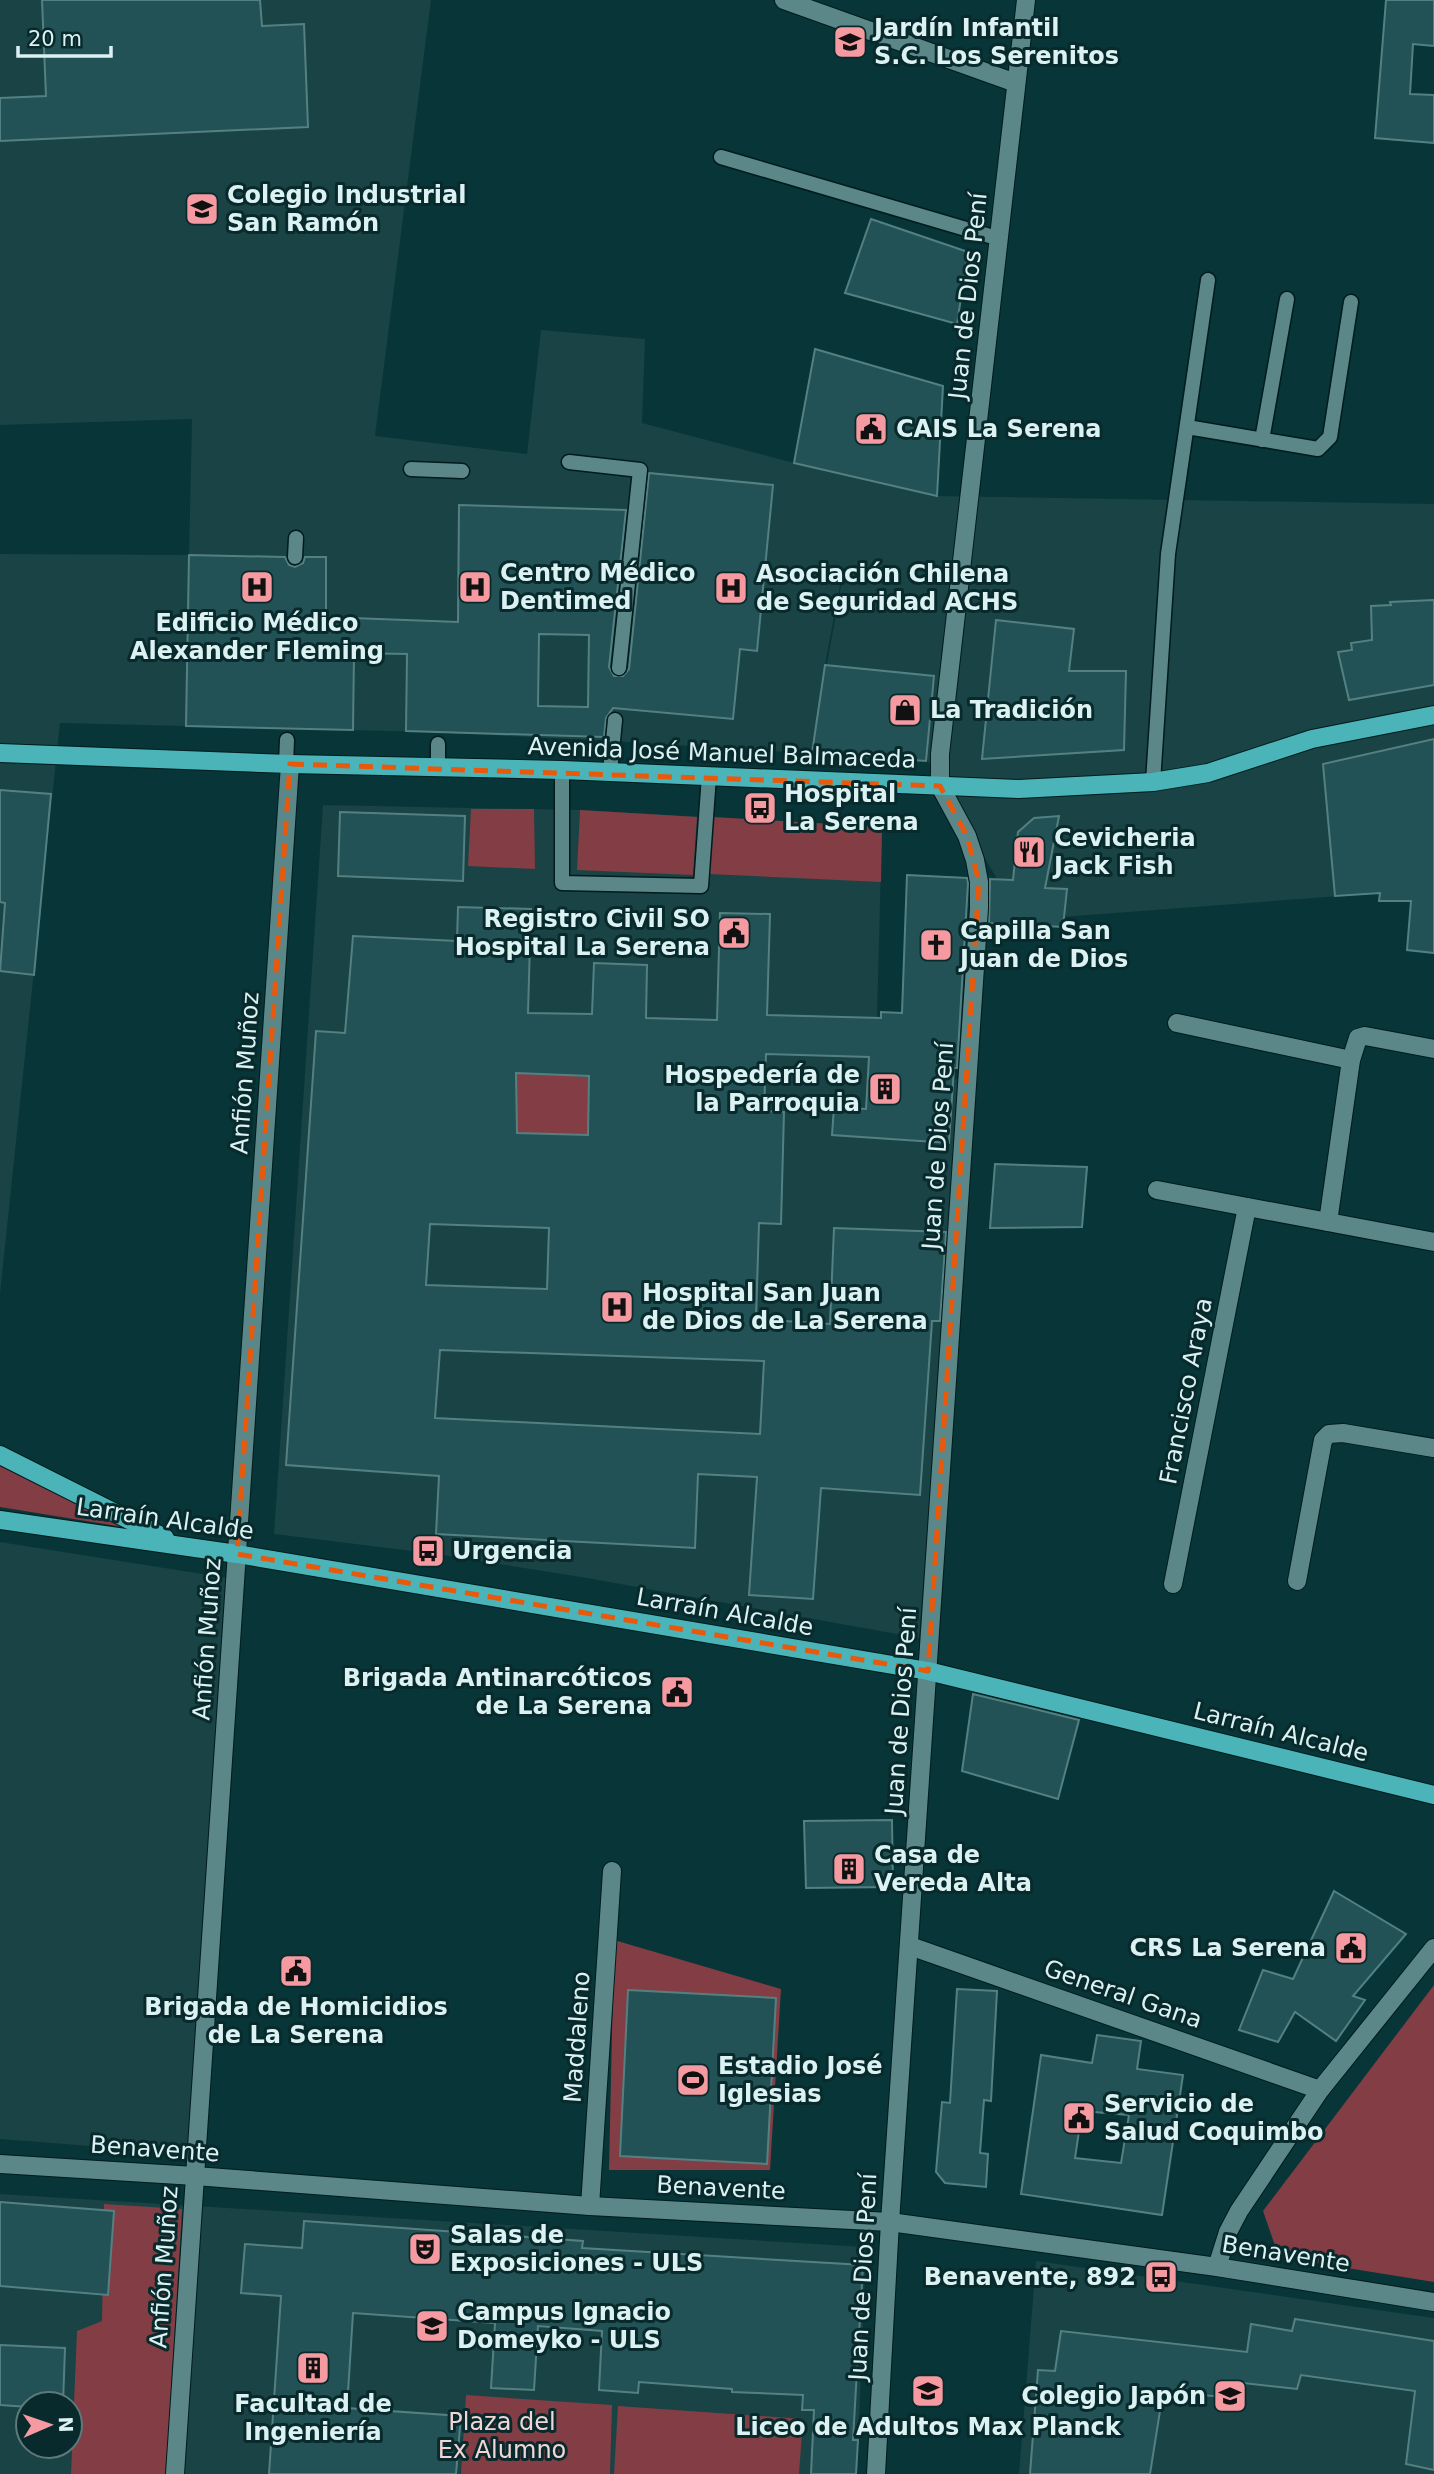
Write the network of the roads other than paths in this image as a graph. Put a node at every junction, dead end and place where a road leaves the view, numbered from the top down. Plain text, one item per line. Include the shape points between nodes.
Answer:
1 (784, 0) edge
2 (1026, 0) edge
3 (1016, 83) junction
4 (721, 157) dead end
5 (1000, 239) junction
6 (1208, 280) dead end
7 (1287, 299) dead end
8 (1352, 302) dead end
9 (1187, 427) junction
10 (1262, 440) junction
11 (569, 462) dead end
12 (411, 469) dead end
13 (462, 471) dead end
14 (296, 538) dead end
15 (295, 557) dead end
16 (619, 668) dead end
17 (1434, 715) edge
18 (615, 720) dead end
19 (287, 740) dead end
20 (438, 744) dead end
21 (0, 754) edge
22 (288, 764) junction
23 (438, 768) junction
24 (562, 770) junction
25 (610, 772) junction
26 (709, 776) junction
27 (1153, 782) junction
28 (940, 786) junction
29 (1177, 1023) dead end
30 (1434, 1049) edge
31 (1351, 1060) junction
32 (1157, 1190) dead end
33 (1247, 1207) junction
34 (1328, 1222) junction
35 (1434, 1242) edge
36 (1434, 1448) edge
37 (0, 1455) edge
38 (0, 1520) edge
39 (178, 1545) junction
40 (237, 1554) junction
41 (1297, 1581) dead end
42 (1173, 1584) dead end
43 (928, 1671) junction
44 (1434, 1795) edge
45 (612, 1871) dead end
46 (910, 1945) junction
47 (1434, 1948) edge
48 (1320, 2090) junction
49 (0, 2164) edge
50 (195, 2176) junction
51 (590, 2206) junction
52 (890, 2222) junction
53 (1217, 2267) junction
54 (1434, 2302) edge
55 (175, 2474) edge
56 (876, 2474) edge

1 - 3 street
2 - 3 street, Juan de Dios Pení
3 - 5 street, Juan de Dios Pení
4 - 5 lane
5 - 28 street, Juan de Dios Pení
6 - 9 lane
7 - 10 lane
8 - 10 lane via 1325,444 1318,449
9 - 10 lane
9 - 27 lane via 1168,554
11 - 16 lane via 640,470
12 - 13 lane
14 - 15 lane
17 - 27 main road, Avenida José Manuel Balmaceda via 1312,739 1208,773
18 - 25 lane
19 - 22 lane
20 - 23 lane
21 - 22 main road, Avenida José Manuel Balmaceda
22 - 23 main road, Avenida José Manuel Balmaceda
22 - 40 street, Anfión Muñoz
23 - 24 main road, Avenida José Manuel Balmaceda
24 - 25 main road, Avenida José Manuel Balmaceda
24 - 26 lane via 562,883 701,886
25 - 26 main road, Avenida José Manuel Balmaceda
26 - 28 main road, Avenida José Manuel Balmaceda
27 - 28 main road, Avenida José Manuel Balmaceda via 1019,789
28 - 43 street, Juan de Dios Pení via 967,836 979,882
29 - 31 street
30 - 31 street via 1365,1036 1355,1042
31 - 34 street
32 - 33 street
33 - 34 street
33 - 42 street, Francisco Araya
34 - 35 street
36 - 41 street via 1329,1434 1323,1440
37 - 39 main road
38 - 39 main road, Larraín Alcalde
39 - 40 main road, Larraín Alcalde
40 - 43 main road, Larraín Alcalde
40 - 50 street, Anfión Muñoz
43 - 44 main road, Larraín Alcalde
43 - 46 street, Juan de Dios Pení
45 - 51 street, Maddaleno
46 - 48 street, General Gana
46 - 52 street, Juan de Dios Pení
47 - 48 street
48 - 53 street via 1239,2211
49 - 50 street, Benavente
50 - 51 street, Benavente
50 - 55 street, Anfión Muñoz
51 - 52 street, Benavente
52 - 53 street, Benavente
52 - 56 street, Juan de Dios Pení
53 - 54 street, Benavente

